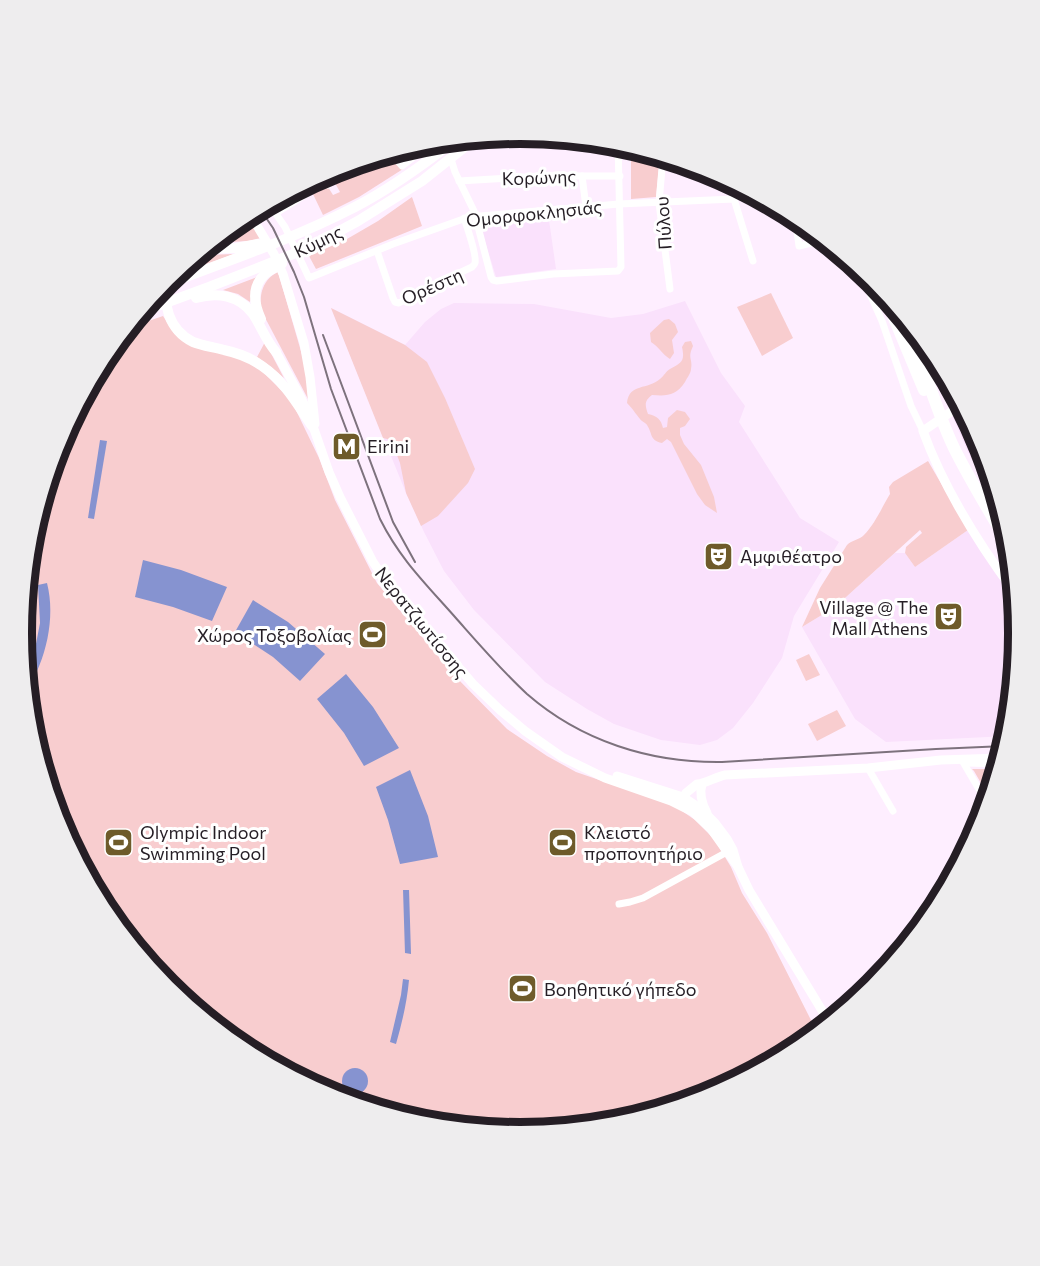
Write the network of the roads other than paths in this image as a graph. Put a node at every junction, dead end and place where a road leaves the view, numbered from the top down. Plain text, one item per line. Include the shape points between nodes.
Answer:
1 (464, 148) edge
2 (440, 152) edge
3 (432, 153) edge
4 (619, 155) edge
5 (434, 156) junction
6 (412, 157) edge
7 (451, 159) junction
8 (397, 160) edge
9 (662, 166) edge
10 (582, 176) junction
11 (620, 176) junction
12 (459, 181) junction
13 (308, 194) dead end
14 (659, 203) junction
15 (619, 204) junction
16 (586, 207) junction
17 (276, 213) joint
18 (475, 217) junction
19 (464, 218) junction
20 (256, 223) edge
21 (797, 231) edge
22 (287, 233) junction
23 (813, 243) edge
24 (219, 249) edge
25 (377, 250) junction
26 (300, 257) junction
27 (753, 261) dead end
28 (189, 274) edge
29 (670, 289) dead end
30 (869, 293) edge
31 (165, 298) edge
32 (158, 306) edge
33 (154, 310) edge
34 (895, 320) edge
35 (916, 348) edge
36 (276, 352) junction
37 (954, 410) edge
38 (939, 420) junction
39 (314, 431) junction
40 (923, 431) junction
41 (995, 522) edge
42 (1005, 577) edge
43 (992, 758) edge
44 (941, 760) junction
45 (963, 762) junction
46 (991, 764) edge
47 (868, 768) junction
48 (701, 789) junction
49 (982, 794) edge
50 (684, 800) junction
51 (893, 811) dead end
52 (710, 818) junction
53 (727, 852) junction
54 (738, 867) junction
55 (619, 904) dead end
56 (825, 1015) edge

1 - 7 main road, Κύμης
2 - 5 main road, Κύμης
3 - 5 street
4 - 11 street
5 - 22 main road, Κύμης via 357,206
6 - 8 street via 402,166
7 - 12 street
7 - 26 main road, Κύμης
9 - 14 street, Πύλου
10 - 11 street, Κορώνης
10 - 12 street, Κορώνης
10 - 16 street
11 - 15 street
12 - 18 street
13 - 17 street
14 - 15 street, Ομορφοκλησιάς
14 - 27 street, Ομορφοκλησιάς via 734,199
14 - 29 street, Πύλου
15 - 16 street, Ομορφοκλησιάς
15 - 18 street via 621,267 609,272 494,280
16 - 18 street, Ομορφοκλησιάς
17 - 22 street
18 - 19 street, Ομορφοκλησιάς
19 - 25 street, Ομορφοκλησιάς
19 - 25 street, Ορέστη via 475,261 472,267 399,303 393,298
20 - 39 main road, Νερατζιωτίσσης via 283,274 304,343
21 - 23 street via 799,246
22 - 24 main road via 236,248
22 - 26 street
22 - 28 main road, Κύμης
25 - 26 street, Ομορφοκλησιάς via 309,278
26 - 32 main road, Κύμης
26 - 36 main road via 266,273 256,289 257,310
30 - 40 street
31 - 39 main road via 171,320 180,333 189,340 235,353 262,366 289,391
33 - 36 main road via 207,295 225,296 250,311
34 - 38 highway
35 - 38 highway
36 - 39 main road, Νερατζιωτίσσης
37 - 38 main road
38 - 40 main road
38 - 41 highway
39 - 50 main road, Νερατζιωτίσσης via 336,489 373,562 393,591 481,692 562,758 605,778
40 - 42 main road via 953,496
43 - 44 main road
44 - 45 street
44 - 47 main road
45 - 46 street
45 - 49 street
47 - 48 main road via 725,775
47 - 51 street
48 - 50 main road via 696,784
48 - 52 main road
50 - 52 main road, Νερατζιωτίσσης
50 - 53 main road
52 - 54 main road, Νερατζιωτίσσης via 733,850
53 - 54 main road
53 - 55 street via 643,898
54 - 56 main road

